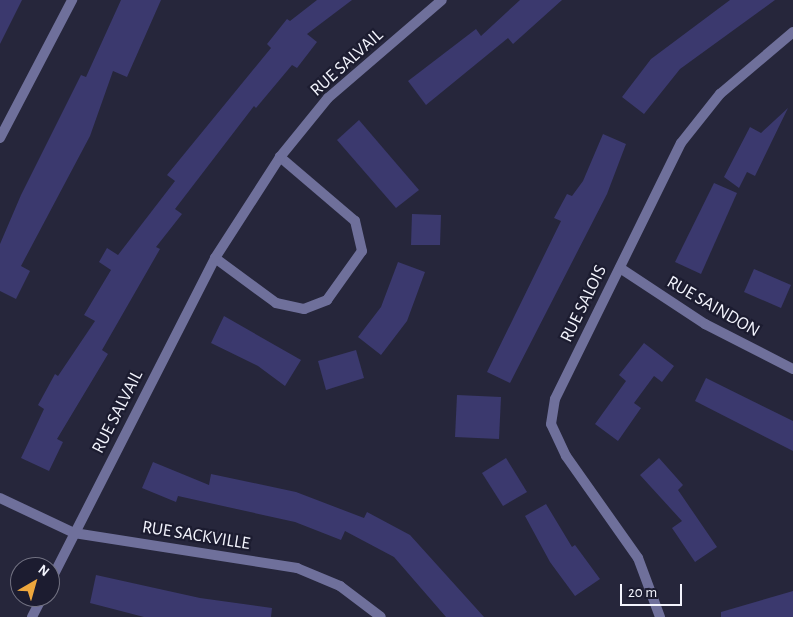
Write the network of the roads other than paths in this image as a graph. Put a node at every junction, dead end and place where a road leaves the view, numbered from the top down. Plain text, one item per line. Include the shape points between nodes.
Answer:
1 (72, 0) edge
2 (442, 0) edge
3 (793, 32) edge
4 (0, 138) edge
5 (280, 157) junction
6 (215, 258) junction
7 (620, 268) junction
8 (793, 369) edge
9 (0, 498) edge
10 (74, 533) junction
11 (60, 562) edge
12 (381, 617) edge
13 (660, 617) edge

1 - 4 street
2 - 5 street, RUE SALVAIL via 328,98
3 - 7 street, RUE SALOIS via 720,94 681,143
5 - 6 street, RUE SALVAIL
5 - 6 street via 355,220 362,251 327,300 304,309 276,303
6 - 10 street, RUE SALVAIL
7 - 8 street, RUE SAINDON via 704,324
7 - 13 street, RUE SALOIS via 555,399 551,424 566,456 638,558
9 - 10 street, RUE SACKVILLE
10 - 11 street, RUE SALVAIL
10 - 12 street, RUE SACKVILLE via 298,568 340,586

